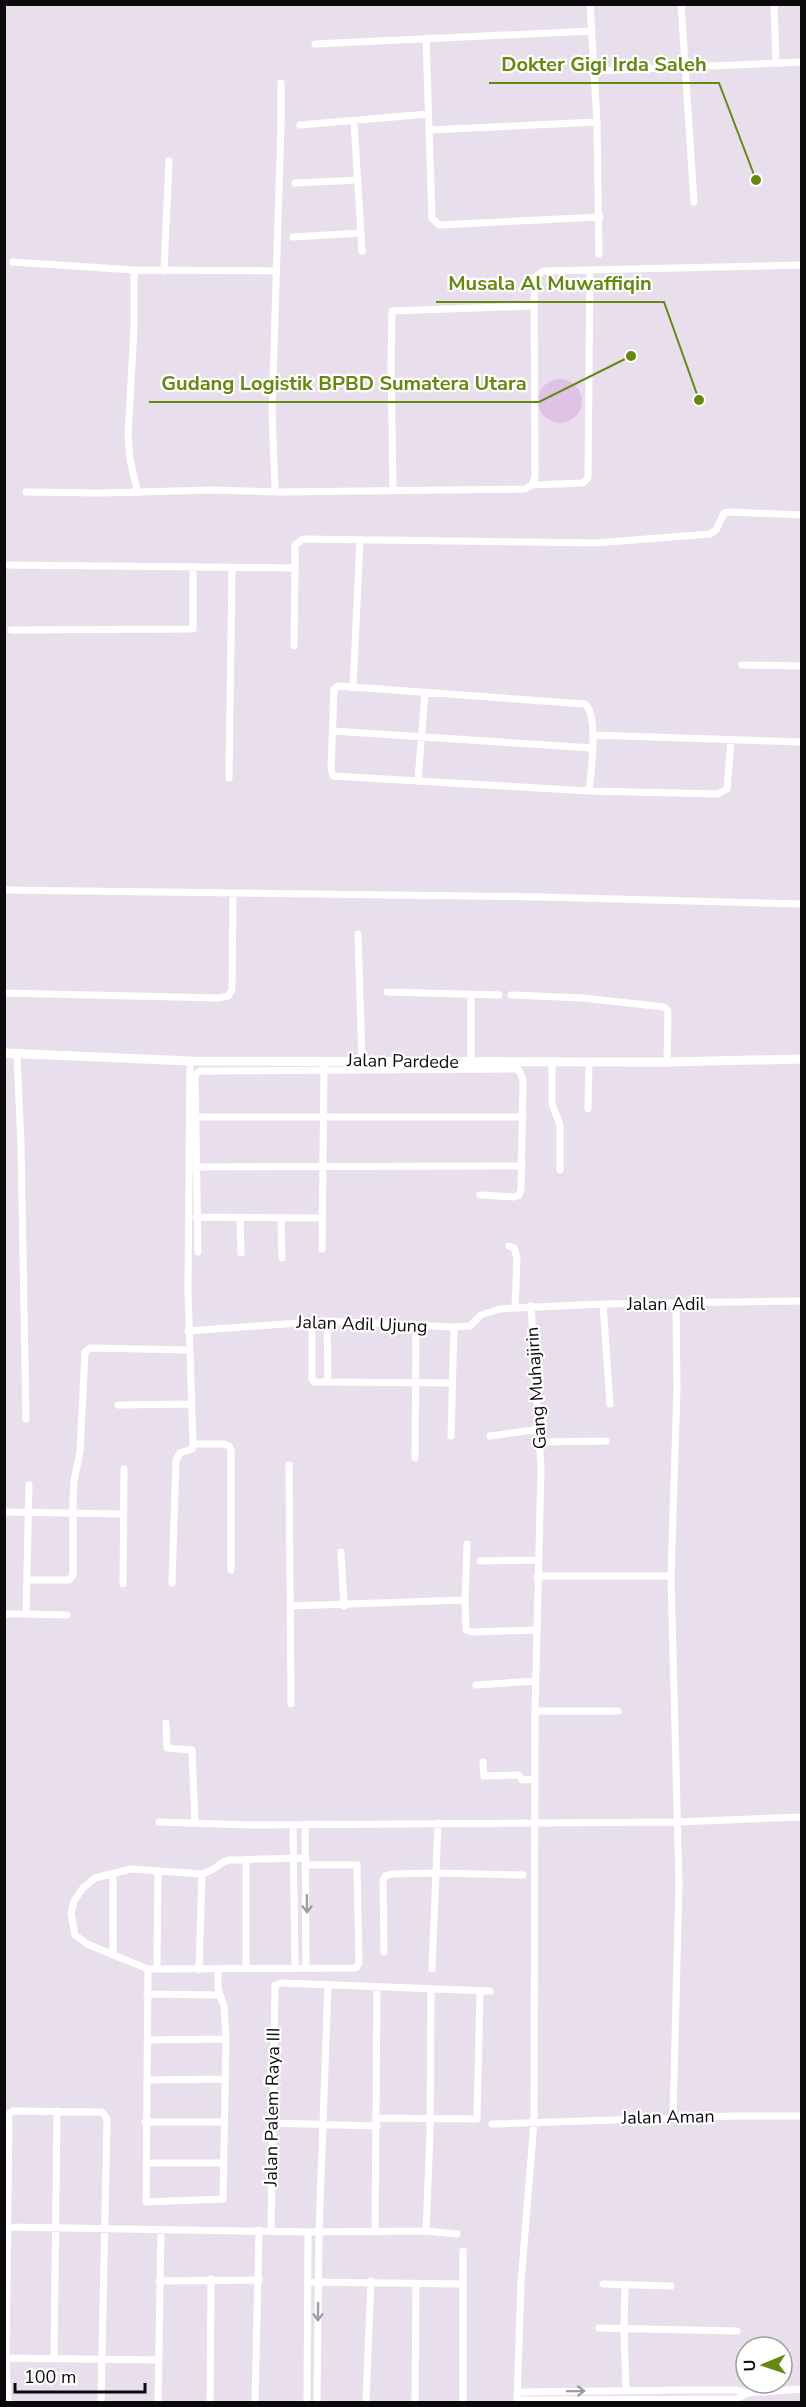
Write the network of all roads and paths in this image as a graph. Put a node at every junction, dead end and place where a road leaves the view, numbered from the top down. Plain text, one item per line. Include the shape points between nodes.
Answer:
1 (590, 4) edge
2 (681, 4) edge
3 (774, 4) edge
4 (592, 31) junction
5 (426, 38) junction
6 (315, 44) dead end
7 (801, 62) edge
8 (776, 63) junction
9 (684, 66) junction
10 (594, 71) junction
11 (281, 83) dead end
12 (428, 114) junction
13 (354, 122) junction
14 (597, 122) junction
15 (300, 125) dead end
16 (429, 130) junction
17 (169, 161) dead end
18 (358, 180) junction
19 (296, 183) dead end
20 (694, 202) dead end
21 (600, 217) junction
22 (361, 233) junction
23 (292, 237) dead end
24 (362, 251) dead end
25 (599, 254) dead end
26 (13, 262) dead end
27 (801, 265) edge
28 (134, 270) junction
29 (590, 270) junction
30 (164, 271) junction
31 (277, 271) junction
32 (534, 306) junction
33 (532, 485) junction
34 (393, 489) junction
35 (275, 490) junction
36 (26, 492) dead end
37 (138, 493) junction
38 (801, 515) edge
39 (360, 540) junction
40 (4, 565) edge
41 (193, 568) junction
42 (295, 568) junction
43 (232, 569) junction
44 (11, 630) dead end
45 (294, 646) dead end
46 (742, 665) dead end
47 (801, 666) edge
48 (353, 688) junction
49 (425, 692) junction
50 (333, 731) junction
51 (593, 735) junction
52 (421, 737) junction
53 (731, 741) junction
54 (801, 742) edge
55 (592, 748) junction
56 (230, 778) dead end
57 (418, 780) junction
58 (589, 791) junction
59 (4, 890) edge
60 (233, 894) junction
61 (801, 904) edge
62 (358, 934) dead end
63 (387, 992) dead end
64 (4, 993) edge
65 (471, 994) junction
66 (499, 994) dead end
67 (511, 995) dead end
68 (4, 1053) edge
69 (17, 1054) junction
70 (801, 1059) edge
71 (362, 1060) junction
72 (190, 1061) junction
73 (552, 1061) junction
74 (471, 1062) junction
75 (589, 1062) junction
76 (667, 1062) junction
77 (323, 1065) junction
78 (588, 1108) dead end
79 (523, 1116) junction
80 (195, 1117) junction
81 (323, 1119) junction
82 (522, 1166) junction
83 (195, 1167) junction
84 (323, 1167) junction
85 (561, 1170) dead end
86 (480, 1195) dead end
87 (196, 1217) junction
88 (240, 1218) junction
89 (281, 1218) junction
90 (322, 1218) junction
91 (509, 1246) dead end
92 (322, 1250) dead end
93 (198, 1252) dead end
94 (241, 1253) dead end
95 (282, 1258) dead end
96 (801, 1301) edge
97 (603, 1304) junction
98 (676, 1304) junction
99 (531, 1306) junction
100 (515, 1308) junction
101 (312, 1321) junction
102 (327, 1321) junction
103 (416, 1326) junction
104 (454, 1327) junction
105 (188, 1331) junction
106 (189, 1350) junction
107 (328, 1382) junction
108 (452, 1383) junction
109 (417, 1384) junction
110 (191, 1404) junction
111 (610, 1404) dead end
112 (118, 1405) dead end
113 (26, 1419) dead end
114 (540, 1429) junction
115 (451, 1436) dead end
116 (490, 1436) dead end
117 (540, 1442) junction
118 (606, 1442) dead end
119 (193, 1444) junction
120 (415, 1458) dead end
121 (289, 1465) dead end
122 (124, 1468) dead end
123 (29, 1485) dead end
124 (4, 1512) edge
125 (29, 1513) junction
126 (73, 1513) junction
127 (123, 1514) junction
128 (467, 1544) dead end
129 (341, 1552) dead end
130 (537, 1560) junction
131 (480, 1562) dead end
132 (231, 1570) dead end
133 (537, 1576) junction
134 (671, 1576) junction
135 (27, 1580) junction
136 (172, 1583) dead end
137 (123, 1584) dead end
138 (465, 1600) junction
139 (290, 1606) junction
140 (344, 1606) junction
141 (4, 1614) edge
142 (26, 1614) junction
143 (67, 1615) dead end
144 (537, 1630) junction
145 (536, 1681) junction
146 (476, 1685) dead end
147 (291, 1704) dead end
148 (535, 1711) junction
149 (618, 1711) dead end
150 (166, 1723) dead end
151 (483, 1762) dead end
152 (536, 1779) junction
153 (801, 1817) edge
154 (159, 1822) dead end
155 (195, 1822) junction
156 (536, 1822) junction
157 (677, 1822) junction
158 (438, 1823) junction
159 (292, 1825) junction
160 (305, 1825) junction
161 (294, 1858) junction
162 (246, 1860) junction
163 (306, 1862) junction
164 (158, 1872) junction
165 (437, 1873) junction
166 (202, 1874) junction
167 (113, 1875) junction
168 (523, 1875) dead end
169 (384, 1952) dead end
170 (113, 1954) junction
171 (295, 1967) junction
172 (306, 1967) junction
173 (246, 1968) junction
174 (148, 1969) junction
175 (157, 1969) junction
176 (432, 1969) dead end
177 (199, 1970) junction
178 (218, 1970) junction
179 (328, 1985) junction
180 (377, 1987) junction
181 (431, 1989) junction
182 (480, 1991) junction
183 (490, 1991) dead end
184 (147, 1994) junction
185 (219, 1995) junction
186 (226, 2039) junction
187 (147, 2040) junction
188 (224, 2079) junction
189 (147, 2080) junction
190 (57, 2111) junction
191 (801, 2116) edge
192 (673, 2117) junction
193 (429, 2119) junction
194 (145, 2122) junction
195 (225, 2122) junction
196 (377, 2122) junction
197 (534, 2122) junction
198 (272, 2123) junction
199 (492, 2124) dead end
200 (323, 2126) junction
201 (147, 2163) junction
202 (224, 2163) junction
203 (8, 2227) junction
204 (56, 2227) junction
205 (104, 2229) junction
206 (161, 2230) junction
207 (259, 2230) junction
208 (271, 2230) junction
209 (375, 2230) junction
210 (426, 2231) junction
211 (308, 2232) junction
212 (319, 2232) junction
213 (457, 2234) dead end
214 (464, 2251) dead end
215 (211, 2279) junction
216 (259, 2280) junction
217 (159, 2281) junction
218 (371, 2281) junction
219 (308, 2282) junction
220 (318, 2282) junction
221 (416, 2283) junction
222 (603, 2283) dead end
223 (463, 2284) junction
224 (625, 2285) junction
225 (670, 2286) dead end
226 (599, 2328) dead end
227 (624, 2329) junction
228 (737, 2331) dead end
229 (6, 2358) junction
230 (54, 2358) junction
231 (103, 2358) junction
232 (159, 2360) junction
233 (624, 2390) junction
234 (636, 2390) junction
235 (690, 2390) junction
236 (734, 2390) edge
237 (744, 2395) edge
238 (517, 2398) edge
239 (689, 2399) junction
240 (637, 2400) junction
241 (622, 2401) junction
242 (8, 2403) edge
243 (101, 2403) edge
244 (158, 2403) edge
245 (210, 2403) edge
246 (255, 2403) edge
247 (307, 2403) edge
248 (317, 2403) edge
249 (366, 2403) edge
250 (415, 2403) edge
251 (463, 2403) edge

1 - 4 street
2 - 9 street
3 - 8 street
4 - 5 street
4 - 10 street
5 - 6 street
5 - 12 street
7 - 8 street
8 - 9 street
9 - 10 street
9 - 20 street
10 - 14 street
11 - 31 street
12 - 13 street
12 - 16 street
13 - 15 street
13 - 18 street
14 - 16 street
14 - 21 street
16 - 21 street via 432,218 436,224
17 - 30 street
18 - 19 street
18 - 22 street
21 - 25 street
22 - 23 street
22 - 24 street
26 - 28 street
27 - 29 street
28 - 30 street
28 - 37 street via 128,436
29 - 32 street via 537,273
29 - 33 street via 588,478 583,483
30 - 31 street
31 - 35 street via 272,411
32 - 33 street
32 - 34 street via 392,311
33 - 34 street via 525,489
34 - 35 street
35 - 37 street
36 - 37 street
38 - 39 street via 729,512 724,513 711,534 595,543
39 - 42 street via 303,539 295,545
39 - 48 street
40 - 41 street
41 - 43 street
41 - 44 street via 193,629
42 - 43 street
42 - 45 street
43 - 56 street
46 - 47 street
48 - 49 street
48 - 50 street via 334,689
49 - 51 street via 585,704 590,710
49 - 52 street
50 - 52 street
50 - 57 street via 333,776
51 - 53 street
51 - 55 street
52 - 55 street
52 - 57 street
53 - 54 street
53 - 58 street via 724,792
55 - 58 street
57 - 58 street
59 - 60 street
60 - 61 street
60 - 64 street via 232,990 228,996
62 - 71 street
63 - 65 street
65 - 66 street
65 - 74 street
67 - 76 street via 664,1007 668,1011
68 - 69 street, Jalan Pardede
69 - 72 street, Jalan Pardede
69 - 113 street
70 - 76 street, Jalan Pardede
71 - 74 street, Jalan Pardede
71 - 77 street, Jalan Pardede
72 - 77 street, Jalan Pardede
72 - 105 street
73 - 74 street, Jalan Pardede
73 - 75 street, Jalan Pardede
73 - 85 street via 552,1104 560,1125
75 - 76 street, Jalan Pardede
75 - 78 street
77 - 79 street via 518,1069 523,1079
77 - 80 street via 198,1072
77 - 81 street
79 - 81 street
79 - 82 street
80 - 81 street
80 - 83 street
81 - 84 street
82 - 84 street
82 - 86 street via 519,1194
83 - 84 street
83 - 87 street
84 - 90 street
87 - 88 street
87 - 93 street
88 - 89 street
88 - 94 street
89 - 90 street
89 - 95 street
90 - 92 street
91 - 100 street, Gang Muhajirin via 514,1248 517,1258
96 - 98 street, Jalan Adil
97 - 98 street, Jalan Adil
97 - 99 street, Jalan Adil
97 - 111 street
98 - 134 street
99 - 100 street, Jalan Adil Ujung
99 - 114 street, Gang Muhajirin
100 - 104 street, Jalan Adil Ujung via 481,1315 470,1326
101 - 102 street, Jalan Adil Ujung
101 - 105 street, Jalan Adil Ujung
101 - 107 street via 312,1379
102 - 103 street, Jalan Adil Ujung
102 - 107 street
103 - 104 street, Jalan Adil Ujung
103 - 109 street
104 - 108 street
105 - 106 street
106 - 110 street
106 - 126 street via 90,1348 85,1352
107 - 109 street
108 - 109 street
108 - 115 street
109 - 120 street
110 - 112 street
110 - 119 street
114 - 116 street
114 - 117 street, Gang Muhajirin
117 - 118 street
117 - 130 street, Gang Muhajirin
119 - 132 street via 224,1444 231,1450
119 - 136 street via 176,1460
121 - 139 street
122 - 127 street
123 - 125 street
124 - 125 street
125 - 126 street
125 - 135 street
126 - 127 street
126 - 135 street via 72,1578
127 - 137 street
128 - 138 street
129 - 140 street
130 - 131 street
130 - 133 street, Gang Muhajirin
133 - 134 street
133 - 144 street, Gang Muhajirin
134 - 157 street
135 - 142 street
138 - 140 street
138 - 144 street via 466,1630
139 - 140 street
139 - 147 street
141 - 142 street
142 - 143 street
144 - 145 street, Gang Muhajirin
145 - 146 street
145 - 148 street, Gang Muhajirin
148 - 149 street
148 - 152 street, Gang Muhajirin
150 - 155 street via 167,1748 192,1750
151 - 152 street via 484,1776 519,1775 523,1780
152 - 156 street, Gang Muhajirin
153 - 157 street
154 - 155 street
155 - 159 street
156 - 157 street
156 - 158 street
156 - 197 street, Gang Muhajirin
157 - 192 street
158 - 160 street
158 - 165 street
159 - 160 street
159 - 161 street
160 - 163 street
161 - 162 street
161 - 163 street
161 - 171 street
162 - 166 street via 223,1861 213,1871
162 - 173 street
163 -> 172 street
163 - 172 street via 357,1864 359,1963 356,1968
164 - 166 street
164 - 167 street via 131,1869
164 - 175 street
165 - 168 street
165 - 169 street via 385,1876
165 - 176 street
166 - 177 street
167 - 170 street
167 - 170 street via 88,1883 74,1901 71,1914 72,1927 79,1939
170 - 174 street
171 - 172 street
171 - 173 street
173 - 178 street
174 - 175 street
174 - 184 street
175 - 177 street
177 - 178 street
178 - 185 street
179 - 180 street
179 - 198 street, Jalan Palem Raya III via 275,1985
179 - 200 street
180 - 181 street
180 - 196 street
181 - 182 street
181 - 193 street
182 - 183 street
182 - 193 street via 477,2119
184 - 185 street
184 - 187 street
185 - 186 street via 224,2006
186 - 187 street
186 - 188 street
187 - 189 street
188 - 189 street
188 - 195 street
189 - 194 street
190 - 203 street via 13,2110 9,2114
190 - 204 street
190 - 205 street via 102,2112 107,2119
191 - 192 street, Jalan Aman
192 - 197 street, Jalan Aman
193 - 196 street
193 - 210 street
194 - 195 street
194 - 201 street
195 - 202 street
196 - 200 street
196 - 209 street
197 - 199 street, Jalan Aman
197 - 238 street, Gang Muhajirin via 520,2282
198 - 200 street
198 - 208 street, Jalan Palem Raya III
200 - 212 street
201 - 202 street
201 - 202 street via 146,2202 223,2199
203 - 204 street
203 - 229 street
204 - 205 street
204 - 230 street
205 - 206 street
205 - 231 street
206 - 207 street
206 - 217 street
207 - 208 street
207 - 216 street
208 - 211 street
209 - 210 street
209 - 212 street
210 - 213 street
211 - 212 street
211 - 219 street
212 - 220 street
214 - 223 street
215 - 216 street
215 - 217 street
215 - 245 street
216 - 246 street
217 - 232 street
218 - 220 street
218 - 221 street
218 - 249 street
219 - 220 street
219 - 247 street
220 -> 248 street
221 - 223 street
221 - 250 street
222 - 224 street
223 - 251 street
224 - 225 street
224 - 227 street
226 - 227 street
227 - 228 street
227 - 233 street
229 - 230 street
229 - 242 street
230 - 231 street
231 - 232 street
231 - 243 street
232 - 244 street
233 - 234 street
238 -> 233 street
233 - 241 street
234 - 235 street
234 - 240 street
235 - 236 street
235 - 239 street
237 - 239 street via 737,2399
238 - 241 street
239 - 240 street
240 - 241 street

